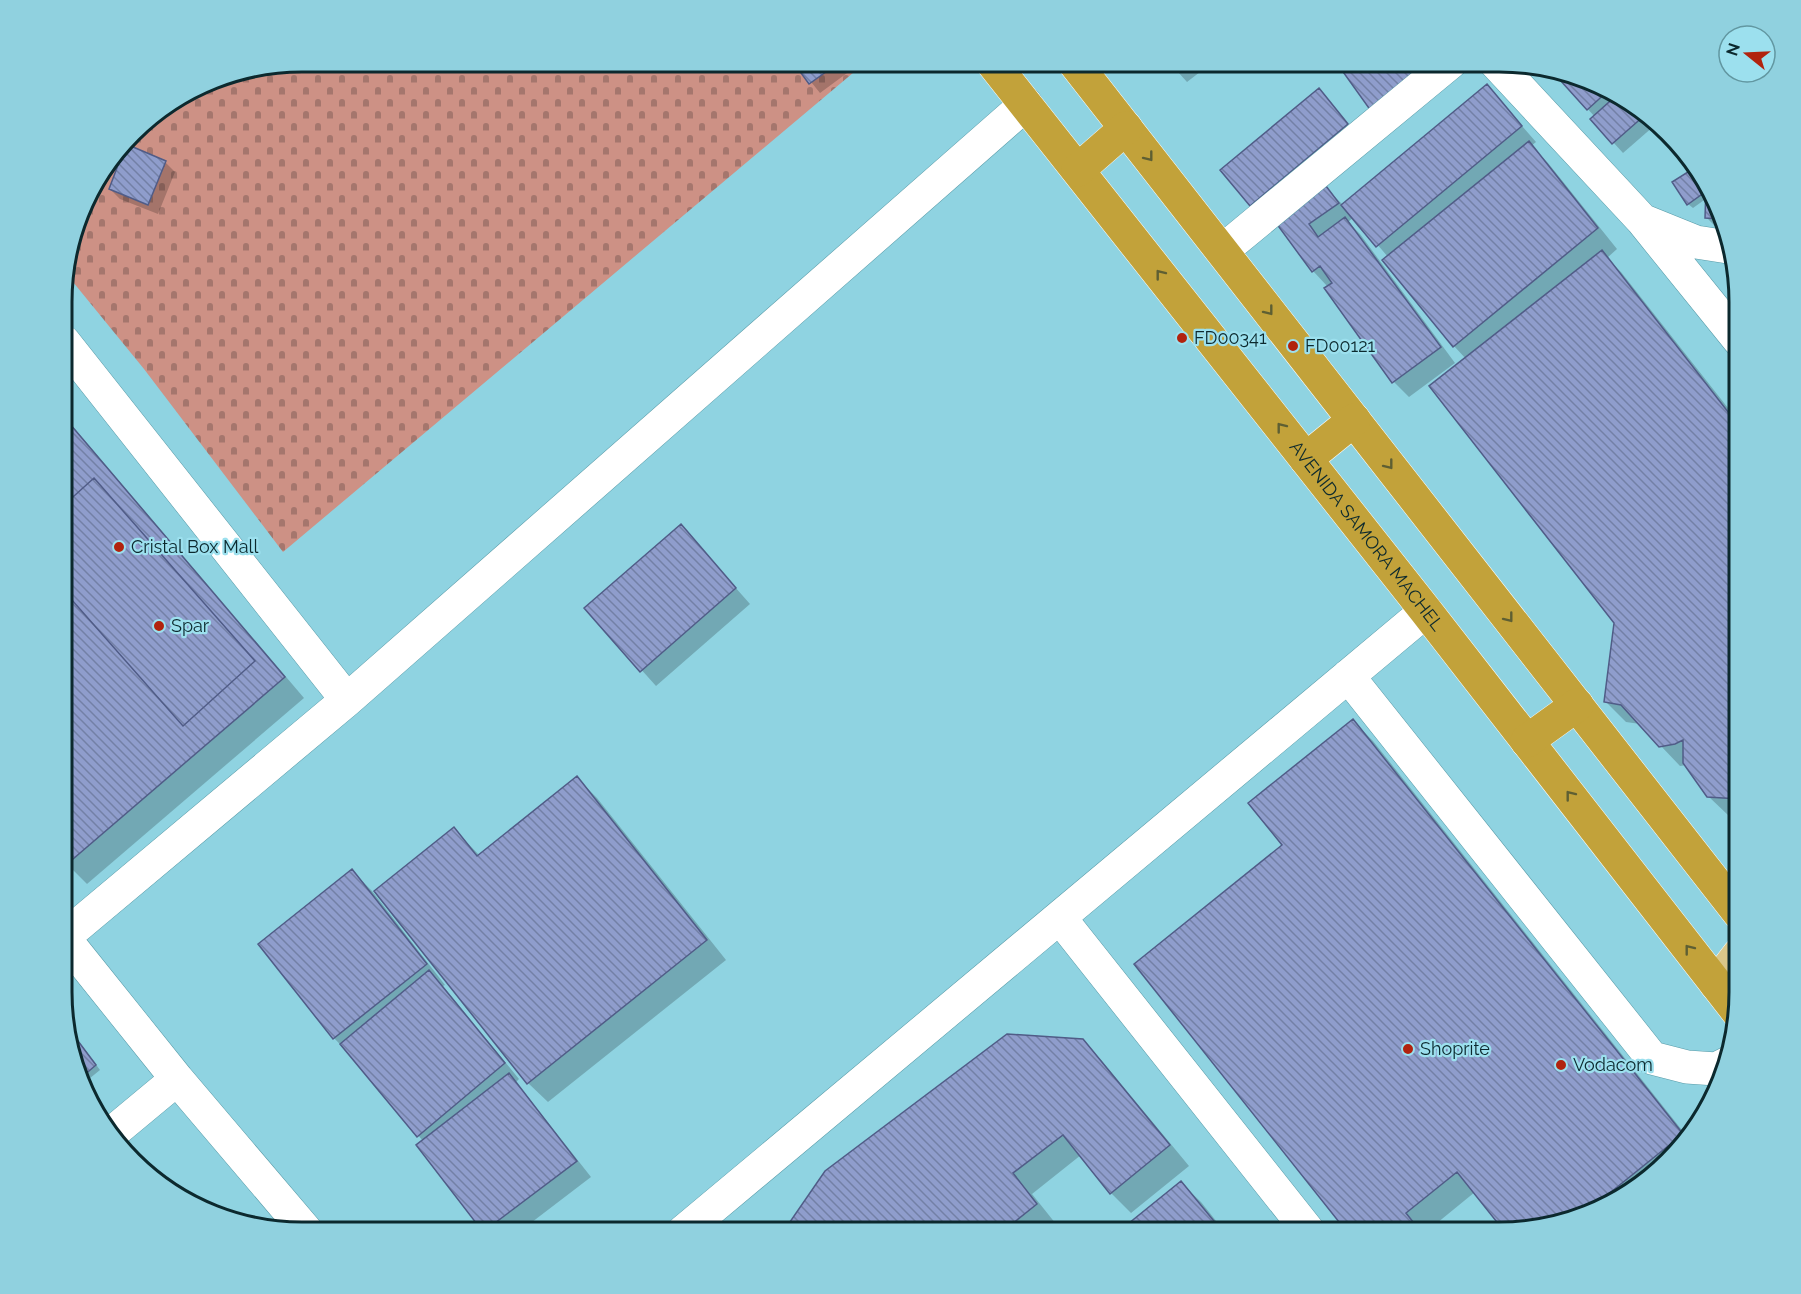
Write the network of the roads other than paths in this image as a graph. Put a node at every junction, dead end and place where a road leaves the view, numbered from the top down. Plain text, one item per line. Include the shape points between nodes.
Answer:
1 (1000, 72) edge
2 (1082, 72) edge
3 (1439, 72) edge
4 (1504, 72) edge
5 (1026, 104) junction
6 (1126, 128) junction
7 (1078, 170) junction
8 (1641, 220) junction
9 (1722, 246) edge
10 (1222, 250) junction
11 (1729, 328) edge
12 (72, 353) edge
13 (1354, 420) junction
14 (1306, 459) junction
15 (1426, 611) junction
16 (1348, 676) junction
17 (347, 700) junction
18 (1577, 705) junction
19 (1527, 741) junction
20 (1729, 901) edge
21 (1060, 918) junction
22 (72, 930) edge
23 (72, 949) edge
24 (1729, 967) edge
25 (1716, 984) junction
26 (1729, 1001) edge
27 (1715, 1070) edge
28 (177, 1079) junction
29 (117, 1129) edge
30 (299, 1222) edge
31 (694, 1222) edge
32 (1301, 1222) edge

1 - 5 highway, AVENIDA SAMORA MACHEL
2 - 6 highway
3 - 10 street
4 - 8 street
5 - 7 highway, AVENIDA SAMORA MACHEL
5 - 17 street
6 - 7 highway
6 -> 10 highway
14 -> 7 highway, AVENIDA SAMORA MACHEL
8 - 9 street via 1696,242
8 - 11 street
10 -> 13 highway
12 - 17 street
13 - 14 highway
13 -> 18 highway
14 - 15 highway, AVENIDA SAMORA MACHEL
15 - 16 street
15 - 19 highway, AVENIDA SAMORA MACHEL
16 - 21 street
16 - 27 street via 1652,1058
17 - 22 street
18 - 19 highway
18 - 20 highway
25 -> 19 highway, AVENIDA SAMORA MACHEL
21 - 31 street
21 - 32 street
23 - 28 street
24 - 25 main road
25 - 26 highway, AVENIDA SAMORA MACHEL
28 - 29 street
28 - 30 street

